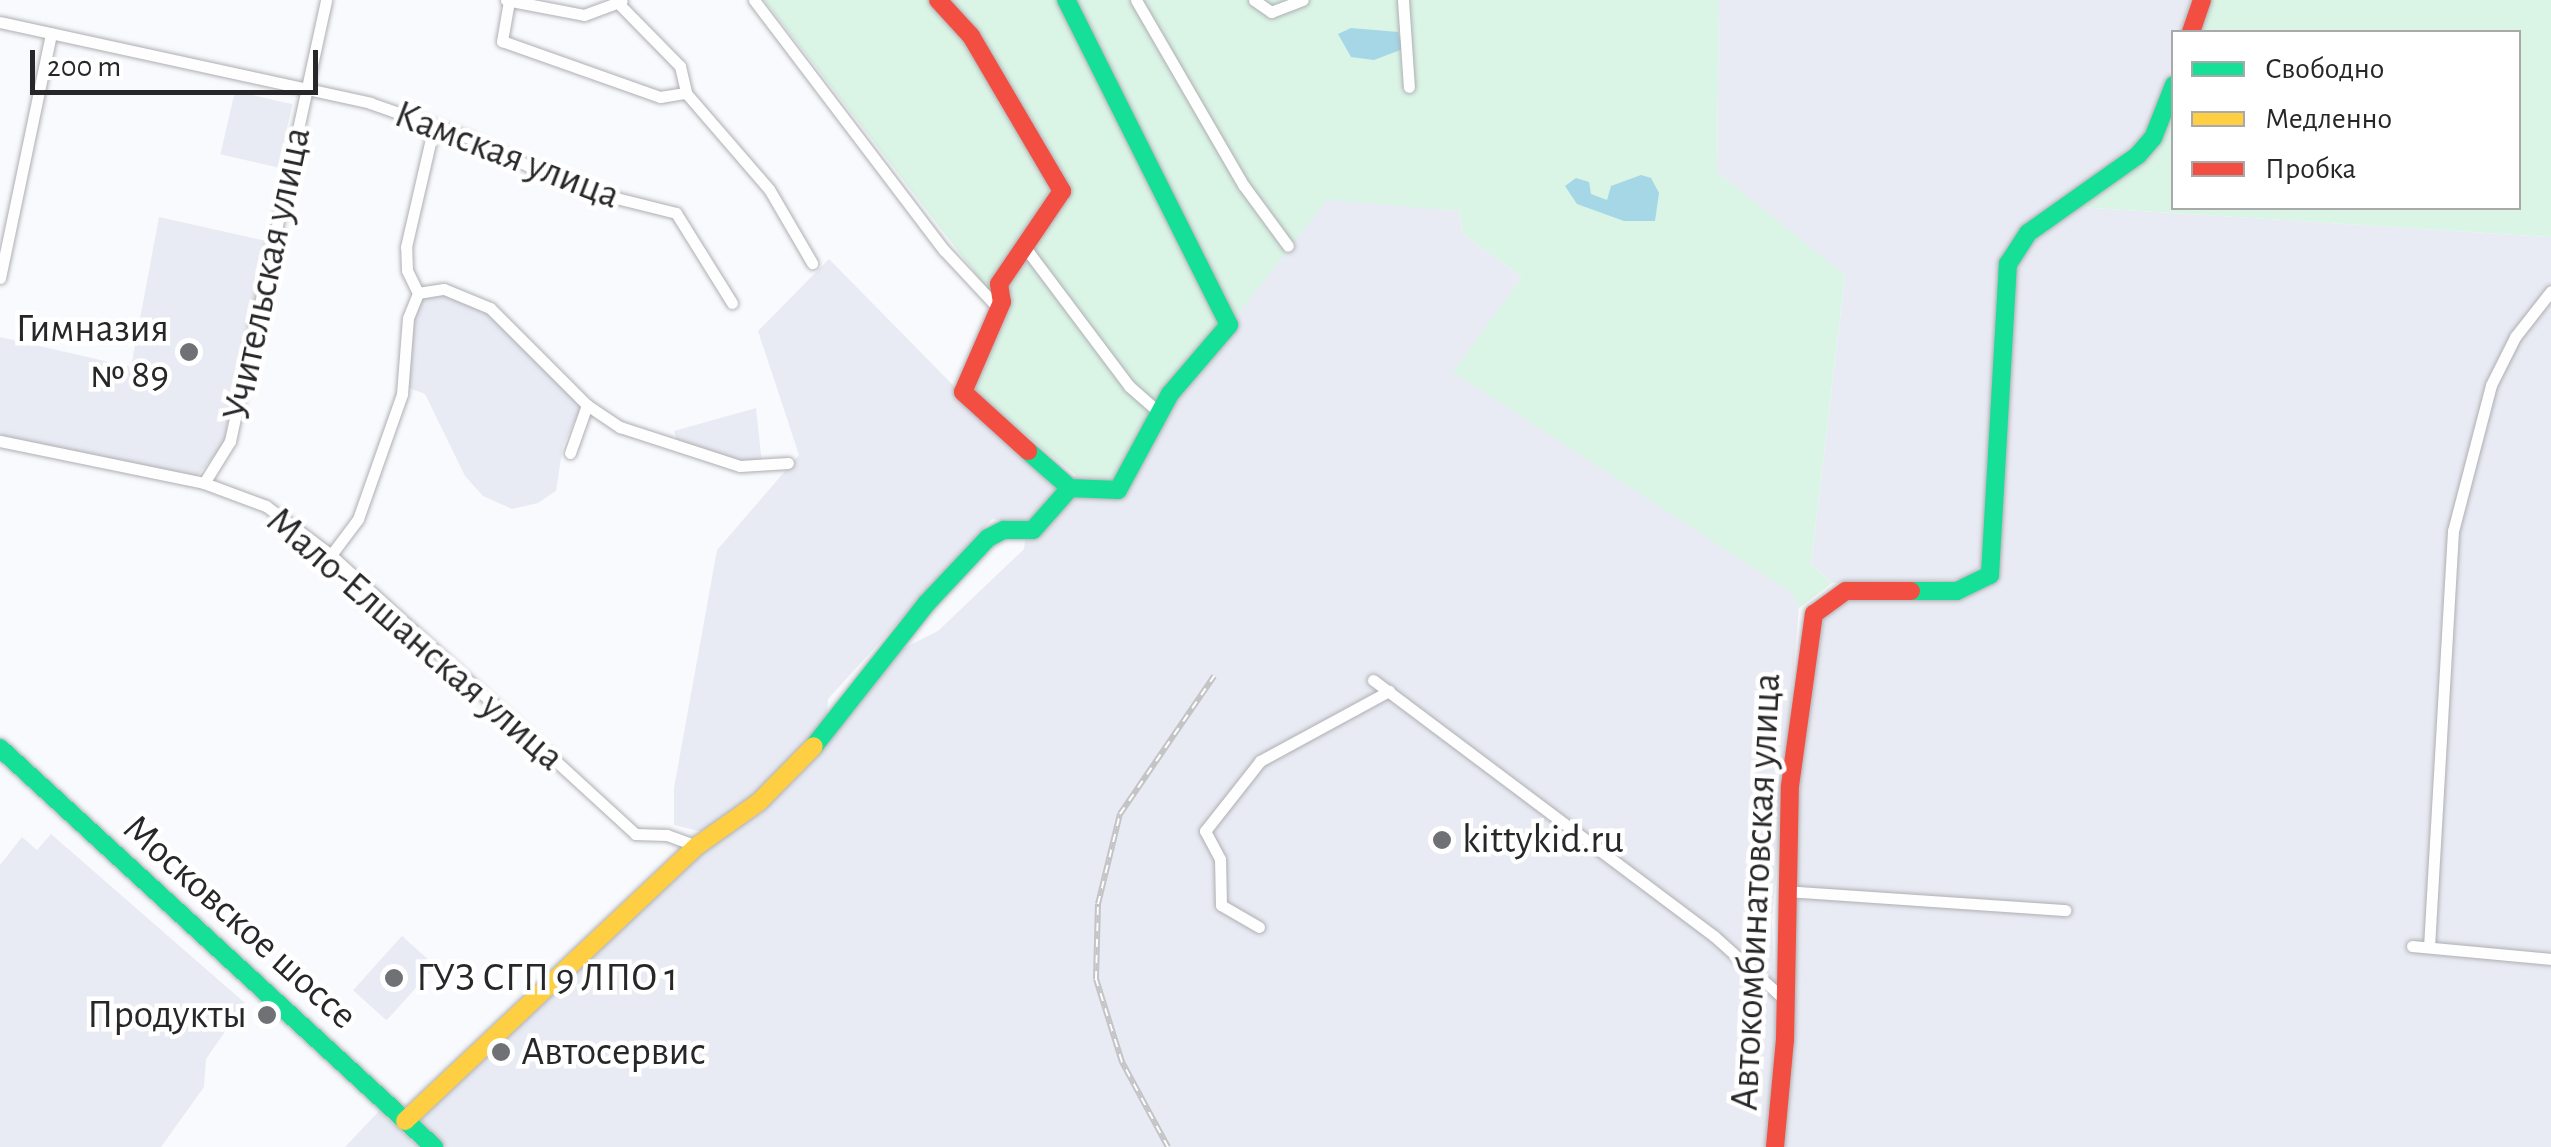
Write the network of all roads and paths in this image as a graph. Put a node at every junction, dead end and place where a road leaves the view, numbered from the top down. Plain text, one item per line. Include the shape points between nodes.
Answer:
1 (326, 0) edge
2 (508, 0) edge
3 (754, 0) edge
4 (938, 0) edge
5 (1066, 0) edge
6 (1136, 0) edge
7 (1254, 0) edge
8 (1303, 0) edge
9 (1403, 0) edge
10 (2202, 0) edge
11 (621, 2) edge
12 (0, 22) edge
13 (2192, 30) edge
14 (50, 33) junction
15 (1410, 87) dead end
16 (305, 92) junction
17 (2171, 92) edge
18 (686, 93) junction
19 (434, 126) junction
20 (1024, 246) junction
21 (1288, 246) dead end
22 (812, 264) dead end
23 (0, 278) edge
24 (2551, 291) edge
25 (418, 292) junction
26 (732, 303) dead end
27 (1000, 309) junction
28 (587, 405) junction
29 (1162, 414) junction
30 (0, 441) edge
31 (570, 453) dead end
32 (788, 463) dead end
33 (204, 483) junction
34 (1070, 488) junction
35 (331, 555) junction
36 (1374, 680) dead end
37 (1388, 692) junction
38 (0, 748) edge
39 (697, 846) junction
40 (1786, 890) junction
41 (2065, 910) dead end
42 (1259, 927) dead end
43 (2412, 946) dead end
44 (2429, 947) junction
45 (2551, 958) edge
46 (1785, 1000) junction
47 (405, 1121) junction
48 (434, 1147) edge
49 (1775, 1147) edge

1 - 16 street, Учительская улица
2 - 11 street via 584,15
2 - 18 street via 502,42 660,97
3 - 27 street via 944,250
4 - 20 street via 971,36 1062,191
5 - 29 street via 1229,326
6 - 21 street via 1244,186
7 - 8 street via 1271,12
9 - 15 street
10 - 13 street
11 - 18 street via 680,66
12 - 14 street, Камская улица
14 - 16 street, Камская улица
14 - 23 street
16 - 19 street, Камская улица
16 - 33 street, Учительская улица via 230,442
17 - 40 street, Автокомбинатовская улица via 2146,146 2028,233 2008,264 1990,575 1956,590 1846,591 1814,614 1790,786
18 - 22 street via 769,189
19 - 25 street via 406,248
19 - 26 street, Камская улица via 576,188 676,213
20 - 27 street via 998,284
20 - 29 street via 1130,386
24 - 44 street via 2491,385 2453,531
25 - 28 street via 444,289 490,308
25 - 35 street via 408,318 402,394 358,519
27 - 34 street via 963,392
28 - 31 street
28 - 32 street via 620,427 723,462
29 - 34 street via 1118,490
30 - 33 street, Мало-Елшанская улица
33 - 35 street, Мало-Елшанская улица via 266,506
34 - 39 street via 1033,530 1004,530 988,538 926,604 809,753 759,802
35 - 39 street, Мало-Елшанская улица via 636,834 667,834
36 - 37 street
37 - 42 street via 1260,761 1205,831 1220,859 1221,905
37 - 46 street via 1714,936
38 - 47 street, Московское шоссе
39 - 47 street
40 - 41 street
40 - 46 street, Автокомбинатовская улица
43 - 44 street
44 - 45 street
46 - 49 street, Автокомбинатовская улица
47 - 48 street, Московское шоссе

